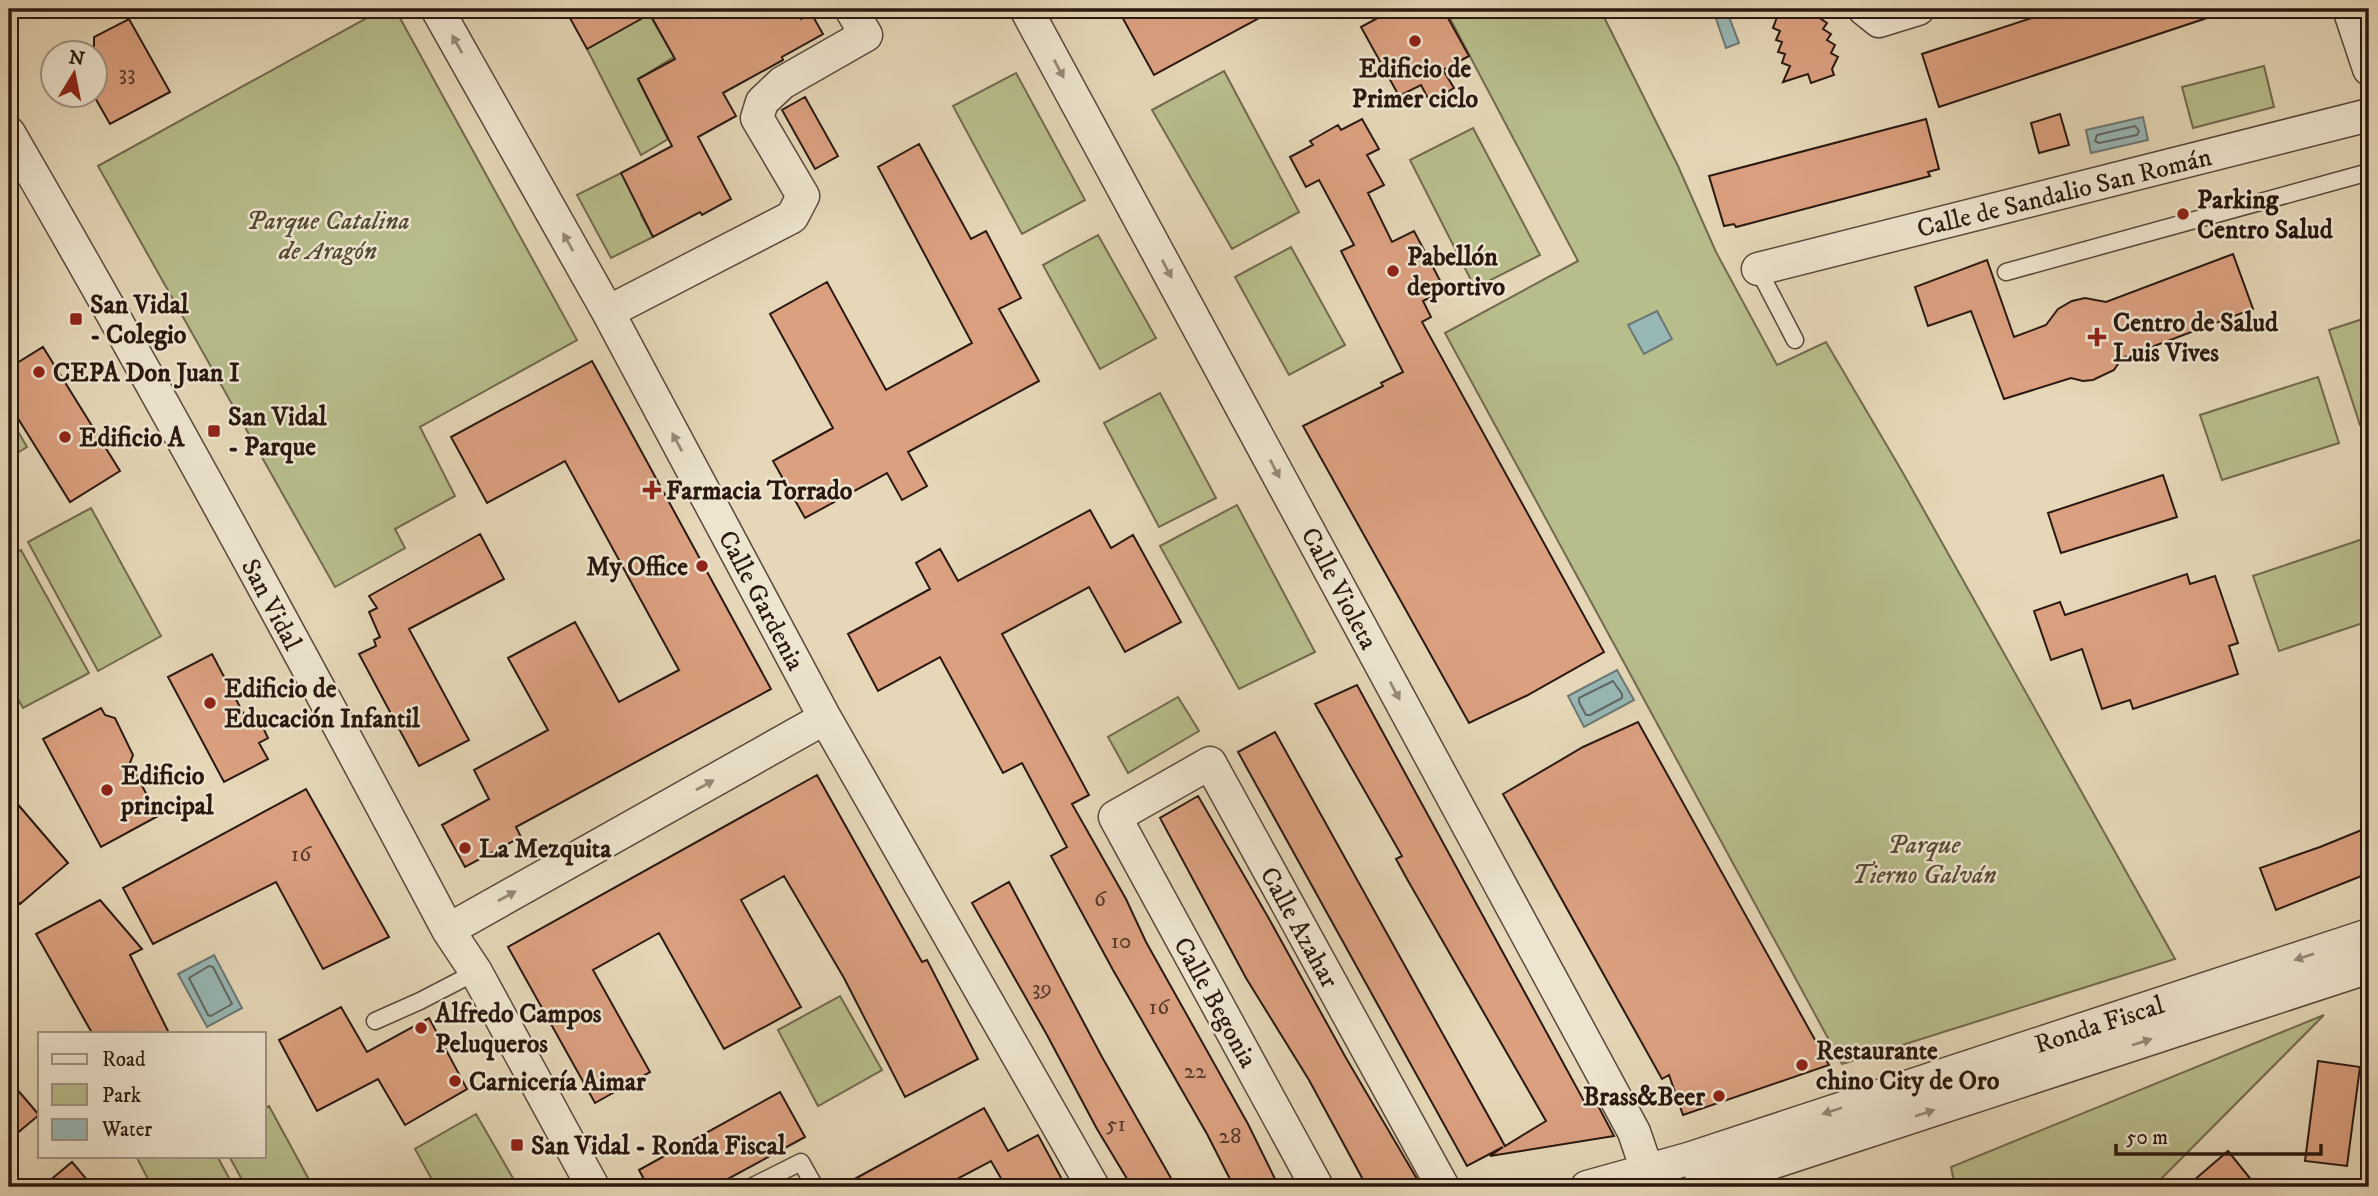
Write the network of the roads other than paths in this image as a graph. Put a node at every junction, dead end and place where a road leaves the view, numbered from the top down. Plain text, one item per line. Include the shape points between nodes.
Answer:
1 (437, 9) edge
2 (851, 9) edge
3 (1026, 9) edge
4 (1918, 9) edge
5 (2349, 9) edge
6 (1874, 15) edge
7 (2369, 69) edge
8 (2369, 115) edge
9 (9, 133) edge
10 (2369, 172) edge
11 (1758, 269) joint
12 (2006, 272) dead end
13 (607, 312) junction
14 (1795, 340) dead end
15 (825, 718) junction
16 (1115, 817) joint
17 (448, 930) junction
18 (2369, 935) edge
19 (2369, 967) edge
20 (475, 972) junction
21 (375, 1021) dead end
22 (1647, 1170) junction
23 (593, 1187) edge
24 (751, 1187) edge
25 (815, 1187) edge
26 (1093, 1187) edge
27 (1317, 1187) edge
28 (1443, 1187) edge
29 (1587, 1187) edge
30 (1698, 1187) edge

13 -> 1 street, Calle Gardenia
2 - 13 street via 866,35 782,83 762,102 757,118 803,196 792,217
3 -> 22 street, Calle Violeta via 1634,1132
4 - 6 street
5 - 7 street
8 - 11 street, Calle de Sandalio San Román
9 - 17 street, San Vidal via 151,383
10 - 12 lane
11 - 14 lane
15 -> 13 street, Calle Gardenia
17 -> 15 street
15 - 26 street, Calle Gardenia
16 - 27 street, Calle Begonia
16 - 28 street, Calle Azahar via 1210,763
17 - 20 street, San Vidal
18 -> 22 street, Ronda Fiscal
30 -> 19 street, Ronda Fiscal
20 - 21 lane
20 - 23 street, San Vidal
22 - 29 street, Ronda Fiscal
24 - 25 lane via 801,1162

